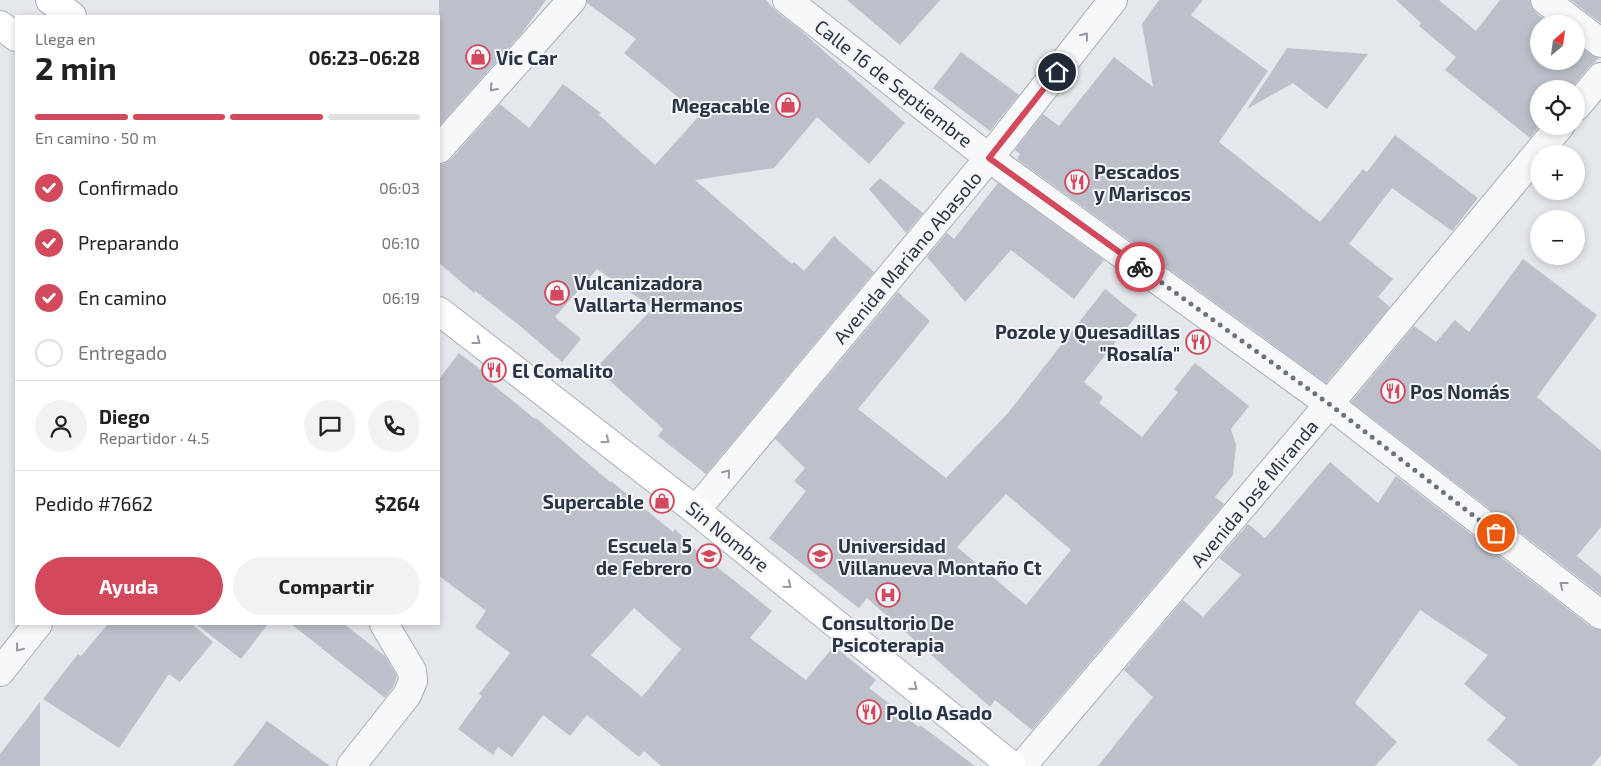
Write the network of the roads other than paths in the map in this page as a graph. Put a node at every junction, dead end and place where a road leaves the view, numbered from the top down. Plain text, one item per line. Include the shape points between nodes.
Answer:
1 (50, 0) edge
2 (572, 0) edge
3 (787, 0) edge
4 (1113, 0) edge
5 (1545, 0) edge
6 (71, 15) edge
7 (1564, 15) edge
8 (0, 26) edge
9 (1585, 31) edge
10 (15, 36) edge
11 (1601, 43) edge
12 (1601, 77) edge
13 (1585, 96) edge
14 (1553, 135) edge
15 (440, 148) edge
16 (989, 158) junction
17 (440, 312) edge
18 (1329, 404) junction
19 (696, 510) junction
20 (1601, 615) edge
21 (37, 625) edge
22 (385, 625) edge
23 (0, 672) edge
24 (351, 766) edge
25 (1012, 766) edge
26 (1022, 766) edge

1 - 6 main road
2 -> 15 street
3 - 16 street, Calle 16 de Septiembre
16 -> 4 street, Avenida Mariano Abasolo
5 - 7 street
8 - 10 main road
9 - 11 street
12 - 13 street
14 - 18 street, Avenida José Miranda
16 - 18 street, Calle 16 de Septiembre
19 -> 16 street, Avenida Mariano Abasolo
17 -> 19 main road, Sin Nombre
20 -> 18 street, Calle 16 de Septiembre
18 - 26 street, Avenida José Miranda
19 -> 25 main road, Sin Nombre
21 -> 23 street
22 - 24 street via 412,671 413,681 407,695

